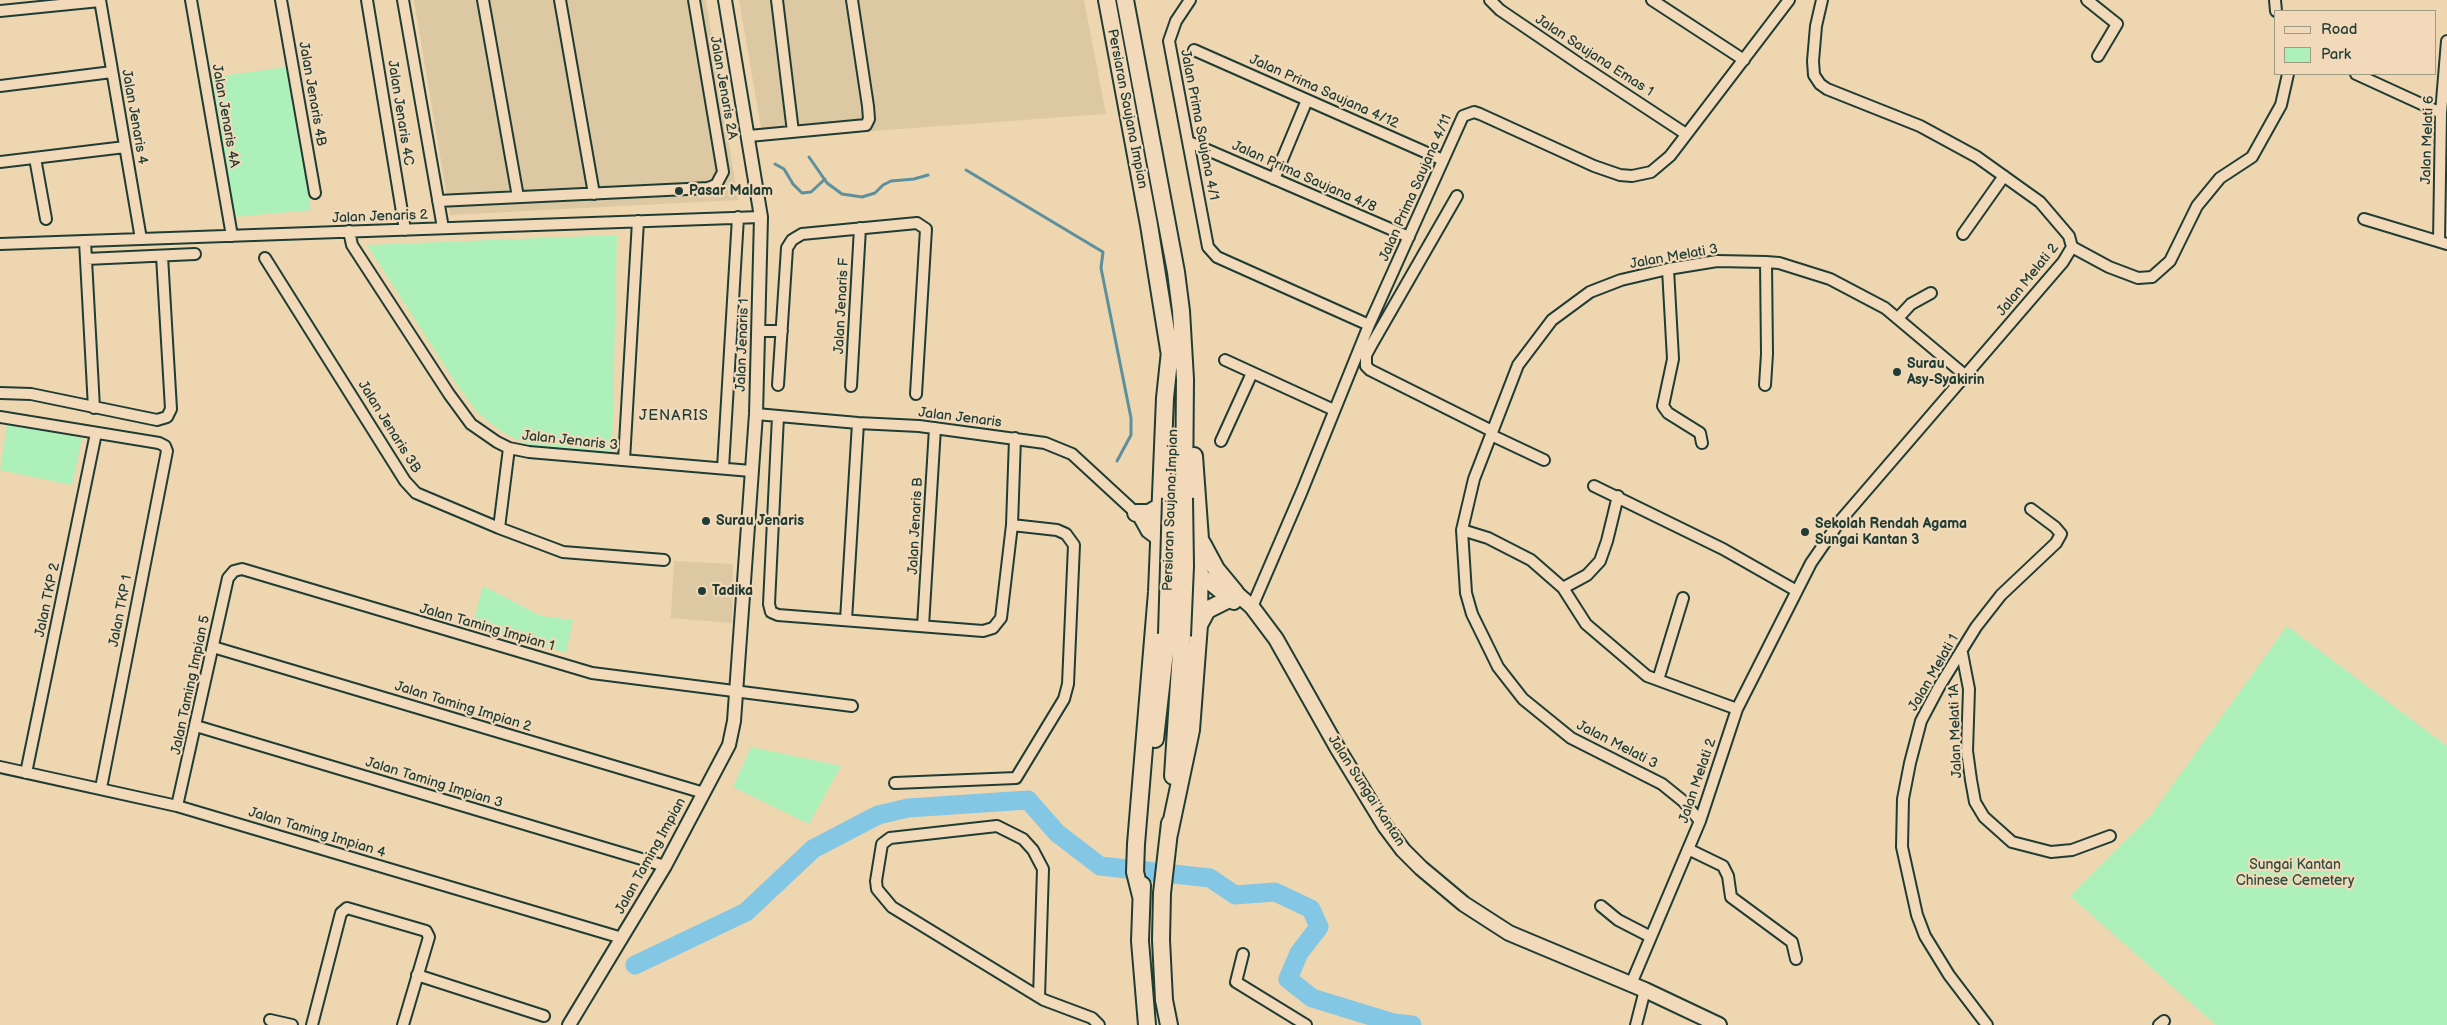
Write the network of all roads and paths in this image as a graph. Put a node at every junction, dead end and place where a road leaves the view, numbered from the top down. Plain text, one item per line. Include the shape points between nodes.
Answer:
1 (100, 0) edge
2 (191, 0) edge
3 (281, 0) edge
4 (367, 0) edge
5 (402, 0) edge
6 (483, 0) edge
7 (560, 0) edge
8 (694, 0) edge
9 (726, 0) edge
10 (778, 0) edge
11 (852, 0) edge
12 (1106, 0) edge
13 (1125, 0) edge
14 (1190, 0) edge
15 (1490, 0) edge
16 (1652, 0) edge
17 (1789, 0) edge
18 (1822, 0) edge
19 (2087, 0) edge
20 (0, 11) edge
21 (2447, 41) edge
22 (1194, 50) dead end
23 (2098, 56) dead end
24 (1744, 60) junction
25 (112, 72) junction
26 (2288, 75) edge
27 (2358, 75) edge
28 (0, 86) edge
29 (1307, 100) junction
30 (2441, 113) junction
31 (793, 132) junction
32 (1686, 134) junction
33 (749, 136) junction
34 (1189, 142) junction
35 (125, 147) junction
36 (35, 158) junction
37 (1443, 160) junction
38 (0, 162) edge
39 (2004, 176) junction
40 (1274, 179) junction
41 (315, 193) dead end
42 (594, 194) junction
43 (1456, 196) dead end
44 (518, 198) junction
45 (438, 201) junction
46 (761, 217) junction
47 (738, 218) junction
48 (46, 219) dead end
49 (2364, 219) dead end
50 (638, 221) junction
51 (443, 228) junction
52 (860, 228) junction
53 (405, 230) junction
54 (350, 232) junction
55 (1963, 234) dead end
56 (232, 236) junction
57 (1409, 238) junction
58 (141, 239) junction
59 (85, 241) junction
60 (2443, 243) edge
61 (0, 244) edge
62 (2072, 247) junction
63 (195, 254) dead end
64 (162, 256) junction
65 (265, 258) dead end
66 (86, 259) junction
67 (1766, 262) junction
68 (1668, 269) junction
69 (1931, 293) dead end
70 (1898, 318) junction
71 (1369, 324) junction
72 (759, 331) junction
73 (782, 331) junction
74 (1225, 360) dead end
75 (1252, 373) junction
76 (1966, 376) junction
77 (1185, 379) junction
78 (778, 385) dead end
79 (1765, 385) dead end
80 (851, 386) dead end
81 (0, 393) edge
82 (916, 394) dead end
83 (94, 408) junction
84 (1334, 410) junction
85 (756, 414) junction
86 (778, 416) junction
87 (0, 420) edge
88 (858, 423) junction
89 (935, 428) junction
90 (96, 433) junction
91 (1491, 433) junction
92 (1015, 438) junction
93 (1221, 441) dead end
94 (1702, 443) dead end
95 (509, 448) junction
96 (624, 460) junction
97 (1544, 460) dead end
98 (723, 468) junction
99 (751, 471) junction
100 (1594, 486) dead end
101 (1618, 496) junction
102 (1172, 501) junction
103 (2030, 509) dead end
104 (1136, 513) junction
105 (1012, 525) junction
106 (499, 528) junction
107 (1462, 530) junction
108 (1159, 534) junction
109 (1200, 539) junction
110 (664, 560) dead end
111 (1200, 569) junction
112 (234, 571) joint
113 (1562, 588) junction
114 (1795, 590) junction
115 (1232, 596) junction
116 (1683, 598) dead end
117 (1252, 607) junction
118 (846, 620) junction
119 (1265, 624) junction
120 (1199, 625) junction
121 (923, 626) junction
122 (1174, 635) junction
123 (214, 647) junction
124 (1962, 652) junction
125 (1658, 680) junction
126 (738, 693) junction
127 (852, 706) dead end
128 (1737, 709) junction
129 (196, 726) junction
130 (0, 767) edge
131 (26, 773) junction
132 (895, 783) dead end
133 (101, 788) junction
134 (704, 793) junction
135 (177, 806) junction
136 (1700, 821) junction
137 (1169, 834) junction
138 (2110, 836) dead end
139 (1688, 849) junction
140 (1140, 853) junction
141 (665, 866) junction
142 (1600, 906) dead end
143 (622, 938) junction
144 (1651, 938) junction
145 (1243, 954) dead end
146 (1796, 960) dead end
147 (417, 975) junction
148 (1631, 984) junction
149 (1645, 990) junction
150 (1039, 997) junction
151 (544, 1016) dead end
152 (270, 1020) dead end
153 (292, 1025) edge
154 (312, 1025) edge
155 (403, 1025) edge
156 (569, 1025) edge
157 (1099, 1025) edge
158 (1147, 1025) edge
159 (1169, 1025) edge
160 (1306, 1025) edge
161 (1636, 1025) edge
162 (1719, 1025) edge
163 (1987, 1025) edge

1 - 20 street
1 - 25 street, Jalan Jenaris 4
2 - 56 street, Jalan Jenaris 4A
3 - 41 street, Jalan Jenaris 4B
4 - 53 street, Jalan Jenaris 4C
5 - 45 street
6 - 44 street
7 - 42 street
8 - 42 street, Jalan Jenaris 2A via 723,172 720,180 708,188
9 - 33 street, Jalan Jenaris 1
10 - 31 street
11 - 31 street via 869,119 860,127
12 - 102 highway, Persiaran Saujana Impian via 1150,225 1170,351 1174,394
13 - 77 highway, Persiaran Saujana Impian via 1176,272
14 - 34 street, Jalan Prima Saujana 4/1 via 1172,28 1169,41
15 - 32 street, Jalan Saujana Emas 1 via 1500,10
16 - 24 street
17 - 24 street, Jalan Prima Saujana 4/11
18 - 39 street, Jalan Melati 2 via 1813,61 1814,75 1820,84 1920,126 1977,157
19 - 23 street via 2117,24
21 - 30 street, Jalan Melati 6
22 - 29 street, Jalan Prima Saujana 4/12
24 - 32 street, Jalan Prima Saujana 4/11
25 - 28 street
25 - 35 street, Jalan Jenaris 4
26 - 62 street via 2281,105 2252,157 2220,178 2197,206 2170,261 2152,277 2138,278
27 - 30 street
29 - 37 street, Jalan Prima Saujana 4/12
29 - 40 street
30 - 60 street, Jalan Melati 6
31 - 33 street
32 - 37 street, Jalan Prima Saujana 4/11 via 1670,156 1651,172 1620,175 1474,112 1463,116
33 - 46 street, Jalan Jenaris 1
34 - 40 street, Jalan Prima Saujana 4/8
34 - 71 street, Jalan Prima Saujana 4/1 via 1208,247 1217,257
35 - 36 street
35 - 58 street, Jalan Jenaris 4
36 - 38 street
36 - 48 street
37 - 57 street, Jalan Prima Saujana 4/11
39 - 55 street
39 - 62 street, Jalan Melati 2 via 2040,202 2069,236
40 - 57 street, Jalan Prima Saujana 4/8
42 - 44 street
43 - 91 street via 1366,355 1366,366
44 - 45 street
45 - 51 street
46 - 47 street, Jalan Jenaris 2
46 - 72 street, Jalan Jenaris 1
47 - 50 street, Jalan Jenaris 2
47 - 98 street
49 - 60 street
50 - 51 street, Jalan Jenaris 2
50 - 96 street
51 - 53 street, Jalan Jenaris 2
52 - 73 street via 802,234 792,240 787,248
52 - 80 street, Jalan Jenaris F
52 - 82 street via 917,223 926,229
53 - 54 street, Jalan Jenaris 2
54 - 56 street, Jalan Jenaris 2
54 - 95 street, Jalan Jenaris 3 via 352,245 470,424
56 - 58 street, Jalan Jenaris 2
57 - 71 street, Jalan Prima Saujana 4/11
58 - 59 street, Jalan Jenaris 2
59 - 61 street, Jalan Jenaris 2
59 - 66 street
62 - 76 street, Jalan Melati 2 via 2063,262
63 - 64 street
64 - 66 street
64 - 83 street via 172,409 167,417 157,420
65 - 106 street, Jalan Jenaris 3B via 405,481 416,493
66 - 83 street
67 - 68 street, Jalan Melati 3 via 1717,261
67 - 70 street, Jalan Melati 3 via 1830,279
67 - 79 street
68 - 91 street, Jalan Melati 3 via 1621,280 1590,292 1552,320 1518,365
68 - 94 street via 1673,359 1663,406 1700,433
69 - 70 street via 1911,304
70 - 76 street, Jalan Melati 3
71 - 84 street, Jalan Prima Saujana 4/11
72 - 73 street
72 - 85 street, Jalan Jenaris 1
73 - 78 street
74 - 75 street
75 - 84 street
75 - 93 street
76 - 114 street, Jalan Melati 2 via 1824,541
77 - 102 highway, Persiaran Saujana Impian
77 - 109 highway via 1190,402
81 - 83 street via 32,394
84 - 117 street, Jalan Prima Saujana 4/11
85 - 86 street, Jalan Jenaris
85 - 99 street, Jalan Jenaris 1
86 - 88 street, Jalan Jenaris
86 - 118 street via 771,612
87 - 90 street
88 - 89 street, Jalan Jenaris
88 - 118 street
89 - 92 street, Jalan Jenaris
89 - 121 street, Jalan Jenaris B
90 - 131 street, Jalan TKP 2
90 - 133 street, Jalan TKP 1 via 159,443 167,451
91 - 97 street
91 - 107 street, Jalan Melati 3 via 1474,479
92 - 104 street, Jalan Jenaris via 1045,443 1072,454
92 - 105 street
95 - 96 street, Jalan Jenaris 3
95 - 106 street
96 - 98 street, Jalan Jenaris 3
98 - 99 street, Jalan Jenaris 3
99 - 126 street, Jalan Jenaris 1
100 - 101 street
101 - 113 street via 1600,561 1587,575
101 - 114 street
102 - 104 highway via 1149,513
102 - 108 highway
102 - 122 highway, Persiaran Saujana Impian, bridge
103 - 124 street, Jalan Melati 1 via 2061,534 2056,543 2001,595
104 - 108 street, Jalan Jenaris
105 - 121 street via 1000,618 993,628
105 - 132 street via 1057,530 1066,534 1074,545 1068,684 1064,699 1016,778
106 - 110 street, Jalan Jenaris 3B via 563,552
107 - 113 street via 1488,538 1531,560
107 - 136 street, Jalan Melati 3 via 1466,593 1472,614 1498,667 1523,699 1588,748 1662,784 1684,801
108 - 111 main road, Jalan Sungai Kantan
108 - 140 highway
109 - 111 highway
109 - 115 highway
111 - 115 main road, Jalan Sungai Kantan
111 - 120 highway
112 - 123 street, Jalan Taming Impian 5 via 228,578
112 - 126 street, Jalan Taming Impian 1 via 242,569 592,673
113 - 125 street via 1586,624 1647,676
114 - 128 street, Jalan Melati 2
115 - 117 main road, Jalan Sungai Kantan
115 - 119 main road, Jalan Sungai Kantan
115 - 120 highway via 1207,610
116 - 125 street
117 - 119 main road, Jalan Sungai Kantan
118 - 121 street
119 - 148 main road, Jalan Sungai Kantan via 1385,826 1422,868 1464,904 1509,933
120 - 137 highway via 1191,730
122 - 137 highway, Persiaran Saujana Impian
122 - 140 highway, Persiaran Saujana Impian
123 - 129 street, Jalan Taming Impian 5
123 - 134 street, Jalan Taming Impian 2
124 - 138 street, Jalan Melati 1A via 1969,689 1967,751 1970,780 1975,802 1984,817 2012,842 2051,852 2072,850
124 - 163 street, Jalan Melati 1 via 1922,721 1904,799 1902,847 1909,889 1925,936 1949,976
125 - 128 street
126 - 127 street, Jalan Taming Impian 1
126 - 134 street, Jalan Taming Impian via 729,745
128 - 136 street, Jalan Melati 2
129 - 135 street, Jalan Taming Impian 5
129 - 141 street, Jalan Taming Impian 3
130 - 131 street, Jalan Taming Impian 4
131 - 133 street, Jalan Taming Impian 4
133 - 135 street, Jalan Taming Impian 4
134 - 141 street, Jalan Taming Impian
135 - 143 street, Jalan Taming Impian 4
136 - 139 street, Jalan Melati 2
137 - 159 highway, Persiaran Saujana Impian via 1162,893 1164,1000
139 - 144 street, Jalan Melati 2
139 - 146 street via 1723,866 1731,897 1792,942
140 - 158 highway via 1140,941
141 - 143 street, Jalan Taming Impian
142 - 144 street
143 - 156 street, Jalan Taming Impian
144 - 148 street, Jalan Melati 2
145 - 160 street via 1236,982
147 - 151 street
147 - 154 street via 428,937 426,931 347,908 341,913
147 - 155 street
148 - 149 main road, Jalan Sungai Kantan
149 - 161 street
149 - 162 main road, Jalan Sungai Kantan
150 - 150 street via 1043,869 1023,839 997,826 890,838 882,844 877,889 892,907
150 - 157 street via 1092,1018
152 - 153 street

